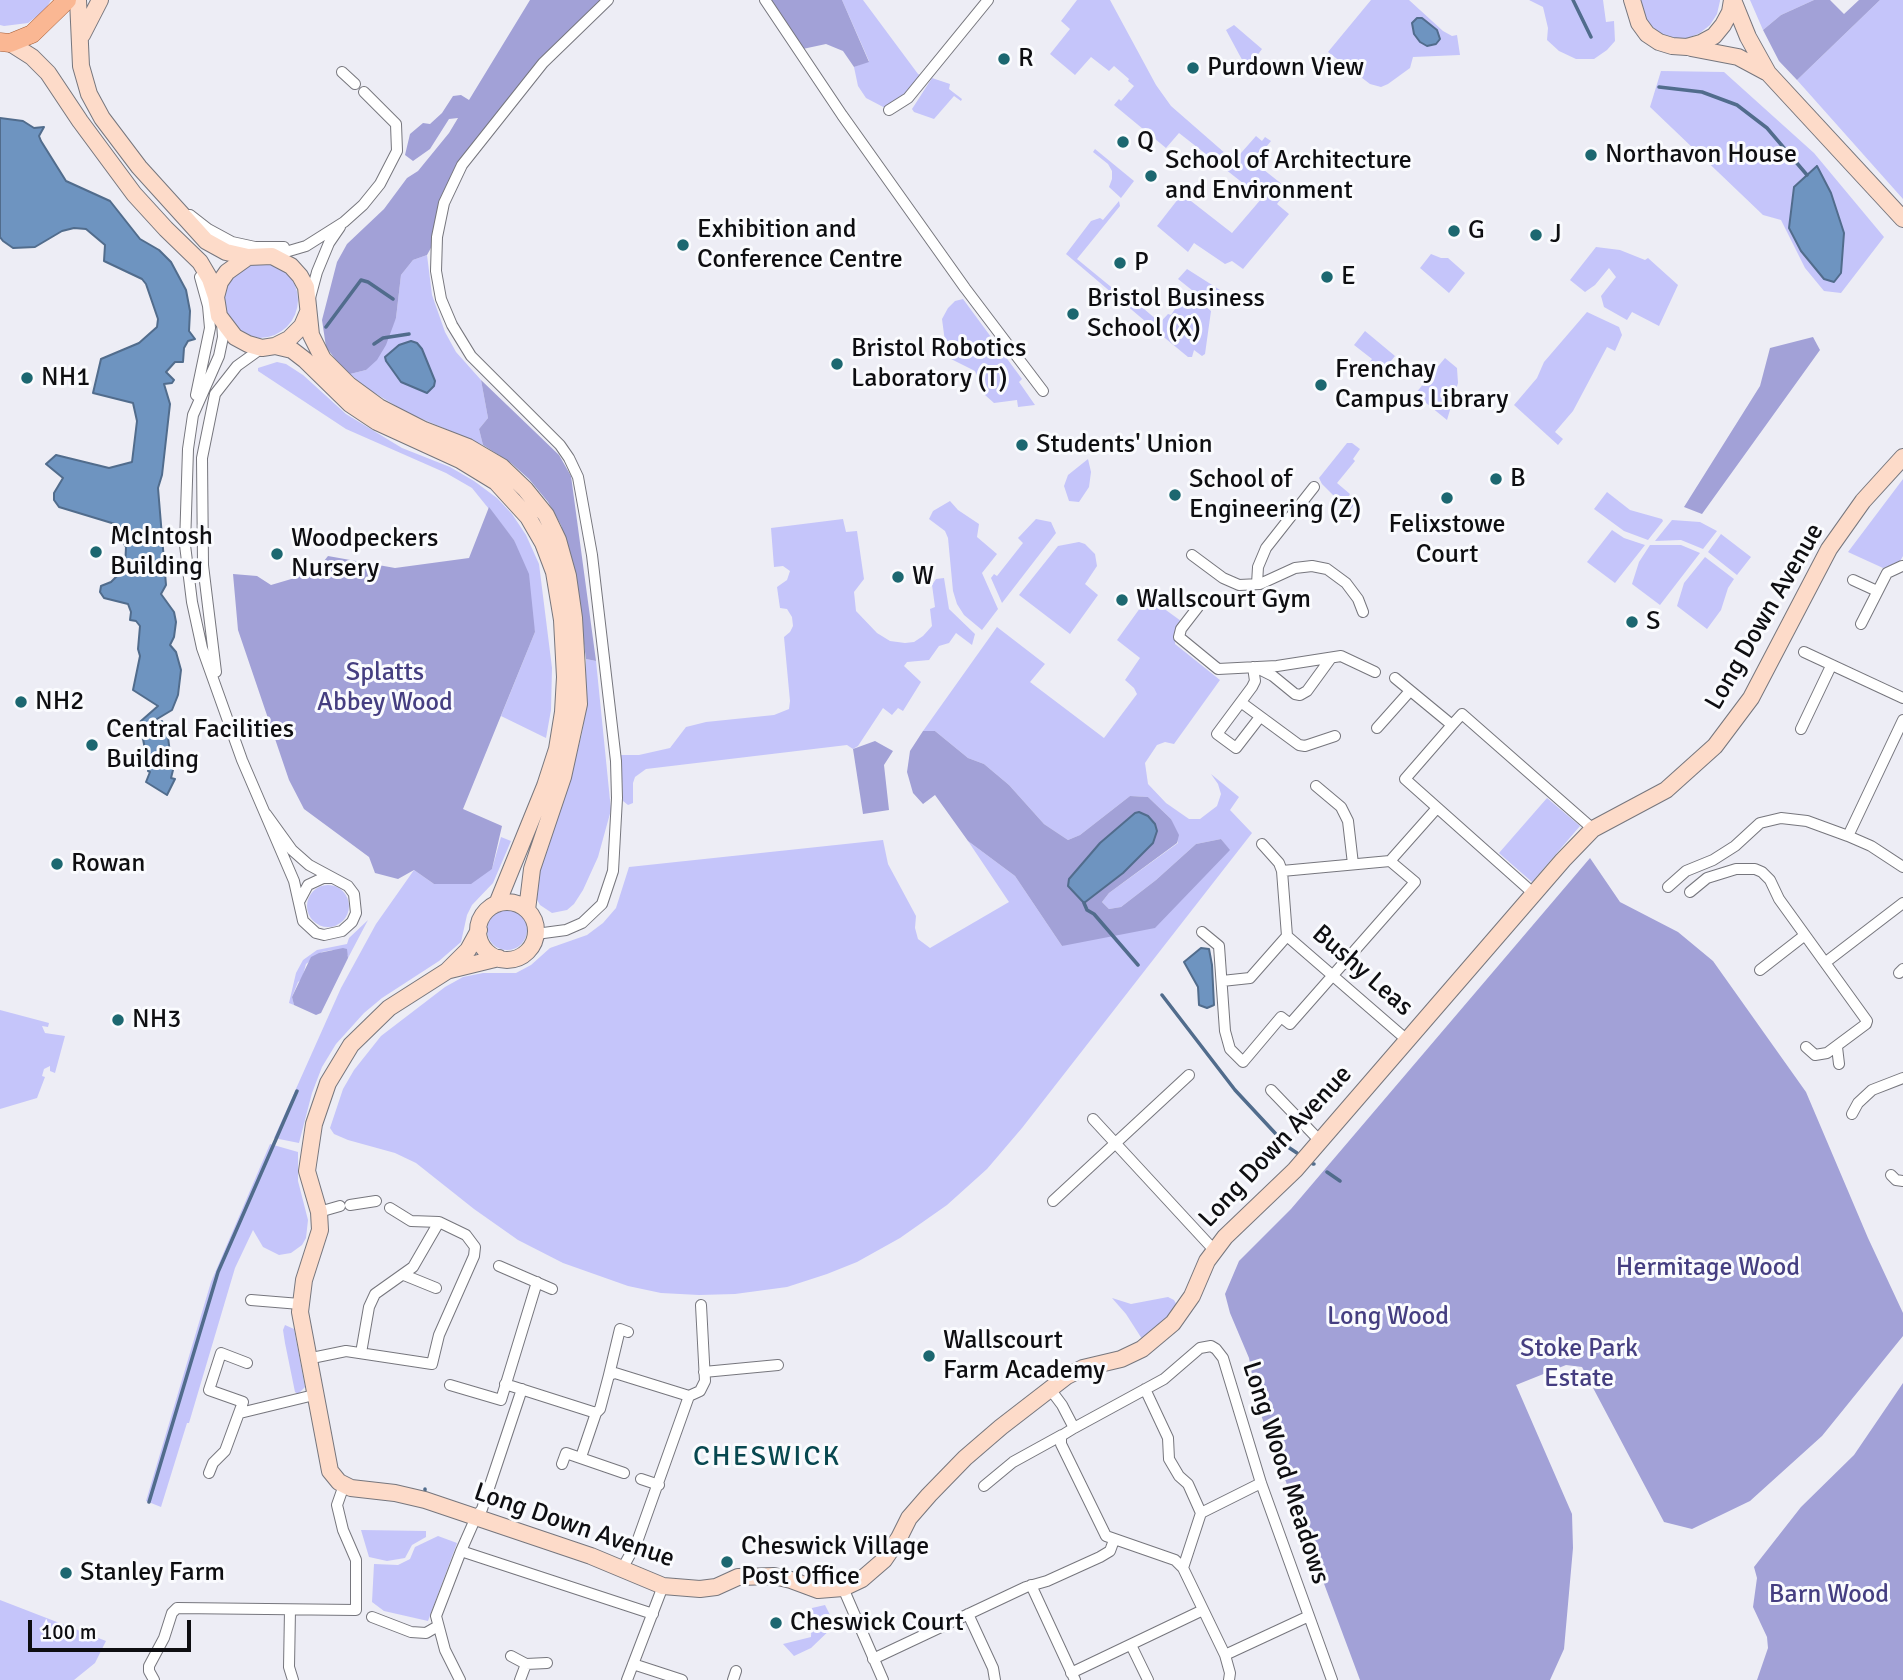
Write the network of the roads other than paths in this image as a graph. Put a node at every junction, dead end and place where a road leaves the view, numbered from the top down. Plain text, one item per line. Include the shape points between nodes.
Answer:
1 (78, 0) edge
2 (100, 0) edge
3 (608, 0) edge
4 (765, 0) edge
5 (988, 0) edge
6 (1632, 0) edge
7 (1732, 0) edge
8 (61, 4) edge
9 (80, 42) junction
10 (4, 44) edge
11 (1687, 47) junction
12 (342, 72) dead end
13 (1768, 73) junction
14 (355, 83) dead end
15 (364, 92) dead end
16 (889, 110) dead end
17 (168, 198) junction
18 (1903, 219) edge
19 (344, 222) junction
20 (320, 236) junction
21 (182, 246) junction
22 (272, 256) junction
23 (248, 257) junction
24 (216, 297) junction
25 (308, 307) junction
26 (222, 323) junction
27 (269, 347) junction
28 (1043, 391) dead end
29 (192, 415) junction
30 (1903, 457) edge
31 (1314, 487) dead end
32 (1192, 555) dead end
33 (1903, 569) edge
34 (1853, 580) dead end
35 (1256, 584) junction
36 (1877, 591) junction
37 (1198, 607) dead end
38 (1363, 612) dead end
39 (1861, 624) dead end
40 (1804, 652) dead end
41 (1331, 658) junction
42 (1831, 666) junction
43 (1253, 667) junction
44 (1375, 672) dead end
45 (1395, 678) dead end
46 (1410, 691) junction
47 (220, 697) junction
48 (1903, 698) edge
49 (1241, 702) junction
50 (1260, 717) junction
51 (1903, 720) edge
52 (1452, 725) junction
53 (1377, 728) dead end
54 (1801, 729) dead end
55 (1335, 736) dead end
56 (1316, 786) dead end
57 (1437, 808) junction
58 (266, 814) junction
59 (1593, 829) junction
60 (1848, 836) junction
61 (1262, 844) dead end
62 (1390, 861) junction
63 (1353, 864) junction
64 (1903, 867) edge
65 (1282, 871) junction
66 (332, 878) junction
67 (1668, 887) dead end
68 (1690, 892) dead end
69 (1533, 893) junction
70 (300, 900) junction
71 (1903, 903) edge
72 (497, 904) junction
73 (527, 910) junction
74 (478, 930) junction
75 (1202, 932) dead end
76 (536, 934) junction
77 (1805, 935) junction
78 (1287, 936) junction
79 (499, 958) junction
80 (1826, 962) junction
81 (1760, 970) dead end
82 (447, 971) junction
83 (1332, 975) junction
84 (1223, 981) junction
85 (1407, 1040) junction
86 (1837, 1047) junction
87 (1806, 1048) dead end
88 (1839, 1063) dead end
89 (1189, 1075) dead end
90 (1903, 1078) edge
91 (1271, 1090) dead end
92 (1852, 1114) dead end
93 (1093, 1119) dead end
94 (1320, 1141) junction
95 (1116, 1143) junction
96 (1891, 1175) dead end
97 (1903, 1181) edge
98 (376, 1201) dead end
99 (1053, 1201) dead end
100 (390, 1208) dead end
101 (319, 1212) junction
102 (439, 1222) junction
103 (1214, 1250) junction
104 (499, 1266) dead end
105 (404, 1275) junction
106 (537, 1282) junction
107 (436, 1288) dead end
108 (552, 1289) dead end
109 (251, 1300) dead end
110 (300, 1304) junction
111 (701, 1305) dead end
112 (628, 1332) dead end
113 (361, 1353) junction
114 (307, 1359) junction
115 (247, 1363) dead end
116 (778, 1365) dead end
117 (704, 1372) junction
118 (609, 1375) junction
119 (505, 1384) junction
120 (450, 1385) dead end
121 (522, 1389) junction
122 (1050, 1389) junction
123 (1145, 1389) junction
124 (314, 1395) junction
125 (689, 1396) junction
126 (240, 1413) junction
127 (596, 1413) junction
128 (1069, 1431) junction
129 (581, 1457) junction
130 (562, 1464) dead end
131 (624, 1473) dead end
132 (209, 1474) dead end
133 (641, 1479) dead end
134 (1261, 1483) junction
135 (344, 1485) junction
136 (659, 1485) junction
137 (984, 1486) dead end
138 (1201, 1513) junction
139 (476, 1517) junction
140 (1114, 1540) junction
141 (461, 1551) junction
142 (1183, 1568) junction
143 (622, 1569) junction
144 (1031, 1585) junction
145 (663, 1586) junction
146 (843, 1588) junction
147 (290, 1610) junction
148 (1203, 1610) junction
149 (653, 1614) junction
150 (968, 1614) junction
151 (1309, 1616) junction
152 (372, 1617) dead end
153 (438, 1626) junction
154 (1131, 1645) junction
155 (1225, 1655) junction
156 (511, 1656) dead end
157 (873, 1659) junction
158 (547, 1663) dead end
159 (526, 1664) junction
160 (633, 1664) junction
161 (1073, 1676) edge
162 (154, 1680) edge
163 (293, 1680) edge
164 (460, 1680) edge
165 (520, 1680) edge
166 (627, 1680) edge
167 (682, 1680) edge
168 (883, 1680) edge
169 (995, 1680) edge
170 (1148, 1680) edge
171 (1228, 1680) edge
172 (1332, 1680) edge

1 - 9 street
2 - 9 street
3 - 76 street via 543,63 462,165 444,203 437,237 436,271 452,325 478,363 569,458 578,477 592,555 616,761 613,871 602,904 582,923
4 - 28 street
5 - 16 street via 908,98
6 - 11 street via 1647,34 1659,42
7 - 11 street via 1730,12 1714,36
7 - 13 street
8 - 10 main road via 32,34
9 - 17 street via 81,66 102,118
10 - 21 street via 32,57 48,73 134,194
11 - 13 street via 1728,54
12 - 14 street
13 - 18 street
15 - 19 street via 396,124 397,151 380,184
17 - 20 street via 232,242 274,248
17 - 23 street via 206,241
19 - 20 street
19 - 25 street via 329,243
20 - 22 street via 306,246
21 - 24 street via 200,262
21 - 29 street via 205,287 211,328
22 - 23 street
22 - 25 street via 300,276
23 - 24 street via 227,272
24 - 26 street
25 - 27 street via 302,326
25 - 73 street via 310,335 323,359 349,385 379,407 502,467 546,515 558,540 574,618 579,704 563,777 532,869
26 - 27 street via 248,344
26 - 29 street via 219,356
27 - 47 street via 237,366 215,394 202,457 203,565
27 - 72 street via 292,350 350,404 377,422 469,464 496,482 528,517 543,543 554,572 562,620 563,712 545,786
29 - 47 street via 185,545 202,648
30 - 59 street, Long Down Avenue via 1863,501 1829,549 1756,690 1728,731 1677,782
31 - 35 street via 1266,548
32 - 35 street via 1232,583
33 - 36 street via 1886,573
34 - 36 street
35 - 38 street via 1295,568 1322,568 1346,583
36 - 39 street
37 - 43 street via 1180,632 1181,640 1218,668
40 - 42 street
41 - 43 street
41 - 43 street via 1300,695
41 - 44 street via 1343,657
42 - 48 street
42 - 54 street
43 - 49 street via 1254,684
45 - 46 street
46 - 52 street
46 - 53 street
47 - 58 street
49 - 50 street
49 - 50 street via 1217,734 1236,748
50 - 55 street via 1301,746
51 - 60 street
52 - 57 street via 1405,779
52 - 59 street via 1462,714
56 - 63 street via 1341,807 1348,821
57 - 62 street
57 - 69 street
58 - 66 street via 292,850
58 - 70 street
59 - 69 street, Long Down Avenue
60 - 64 street
60 - 67 street via 1797,819 1766,820 1724,854 1686,871
61 - 65 street
62 - 63 street
62 - 83 street via 1415,882
63 - 65 street
65 - 78 street
66 - 70 street via 308,885
66 - 70 street via 348,886 357,903 352,922 342,932 324,935 308,928 300,913
68 - 77 street via 1707,877 1755,869 1770,880
69 - 85 street, Long Down Avenue
71 - 80 street
72 - 73 street via 513,902
72 - 74 street via 484,914
73 - 76 street
74 - 79 street via 484,948
74 - 82 street via 468,950
75 - 84 street via 1219,946
76 - 79 street via 523,955
77 - 80 street
77 - 81 street
78 - 83 street, Bushy Leas
78 - 84 street via 1250,978
79 - 82 street
80 - 86 street via 1867,1021
82 - 101 street via 375,1019 336,1068 319,1107 307,1161
83 - 84 street via 1290,1024 1281,1017 1243,1062 1230,1049 1225,1031
83 - 85 street, Bushy Leas
85 - 94 street, Long Down Avenue
86 - 87 street via 1817,1056
86 - 88 street
89 - 95 street
90 - 92 street via 1872,1090
91 - 94 street
93 - 95 street
94 - 103 street, Long Down Avenue
95 - 99 street
95 - 103 street
96 - 97 street
98 - 101 street
100 - 102 street via 411,1221
101 - 110 street via 318,1240
102 - 105 street
102 - 113 street via 466,1235 476,1250 439,1335 432,1364
103 - 122 street, Long Down Avenue via 1185,1308 1157,1338 1121,1359 1083,1368
104 - 106 street
105 - 107 street
105 - 113 street via 374,1294
106 - 108 street
106 - 119 street
109 - 110 street
110 - 114 street
111 - 117 street
112 - 118 street via 620,1329
113 - 114 street via 340,1351
114 - 124 street
115 - 126 street via 221,1353 209,1390 243,1402
116 - 117 street
117 - 125 street via 700,1391
118 - 125 street
118 - 127 street
119 - 120 street via 501,1399
119 - 121 street
121 - 127 street
121 - 139 street
122 - 128 street via 1062,1405
122 - 146 street, Long Down Avenue via 965,1458 909,1518 884,1560
123 - 128 street, Long Wood Meadows
123 - 134 street, Long Wood Meadows via 1200,1348 1216,1349 1223,1358
123 - 138 street via 1168,1438 1169,1459 1188,1484
124 - 126 street
124 - 135 street via 330,1471
125 - 136 street
126 - 132 street via 225,1451
127 - 129 street
128 - 137 street, Long Wood Meadows via 1013,1462
128 - 140 street via 1060,1444 1106,1536
129 - 130 street via 566,1452
129 - 131 street
133 - 136 street
134 - 138 street
134 - 151 street, Long Wood Meadows
135 - 139 street, Long Down Avenue via 414,1496
135 - 147 street via 337,1505 356,1560 356,1610
136 - 143 street
138 - 142 street
139 - 141 street
139 - 143 street, Long Down Avenue
140 - 142 street via 1175,1560
140 - 144 street via 1110,1551 1100,1558
141 - 149 street
141 - 153 street via 436,1616
142 - 148 street
143 - 145 street, Long Down Avenue
144 - 150 street
144 - 161 street
145 - 146 street, Long Down Avenue via 700,1589 738,1577 774,1576 818,1590
145 - 149 street
146 - 157 street
147 - 162 street via 177,1608 149,1666
147 - 163 street
148 - 154 street
148 - 155 street
149 - 160 street
150 - 157 street
150 - 169 street
151 - 155 street, Long Wood Meadows
151 - 172 street, Long Wood Meadows
152 - 153 street via 411,1632 426,1633
153 - 164 street
154 - 161 street
154 - 170 street
155 - 171 street
156 - 159 street
157 - 168 street
158 - 159 street
159 - 165 street
160 - 166 street
160 - 167 street

